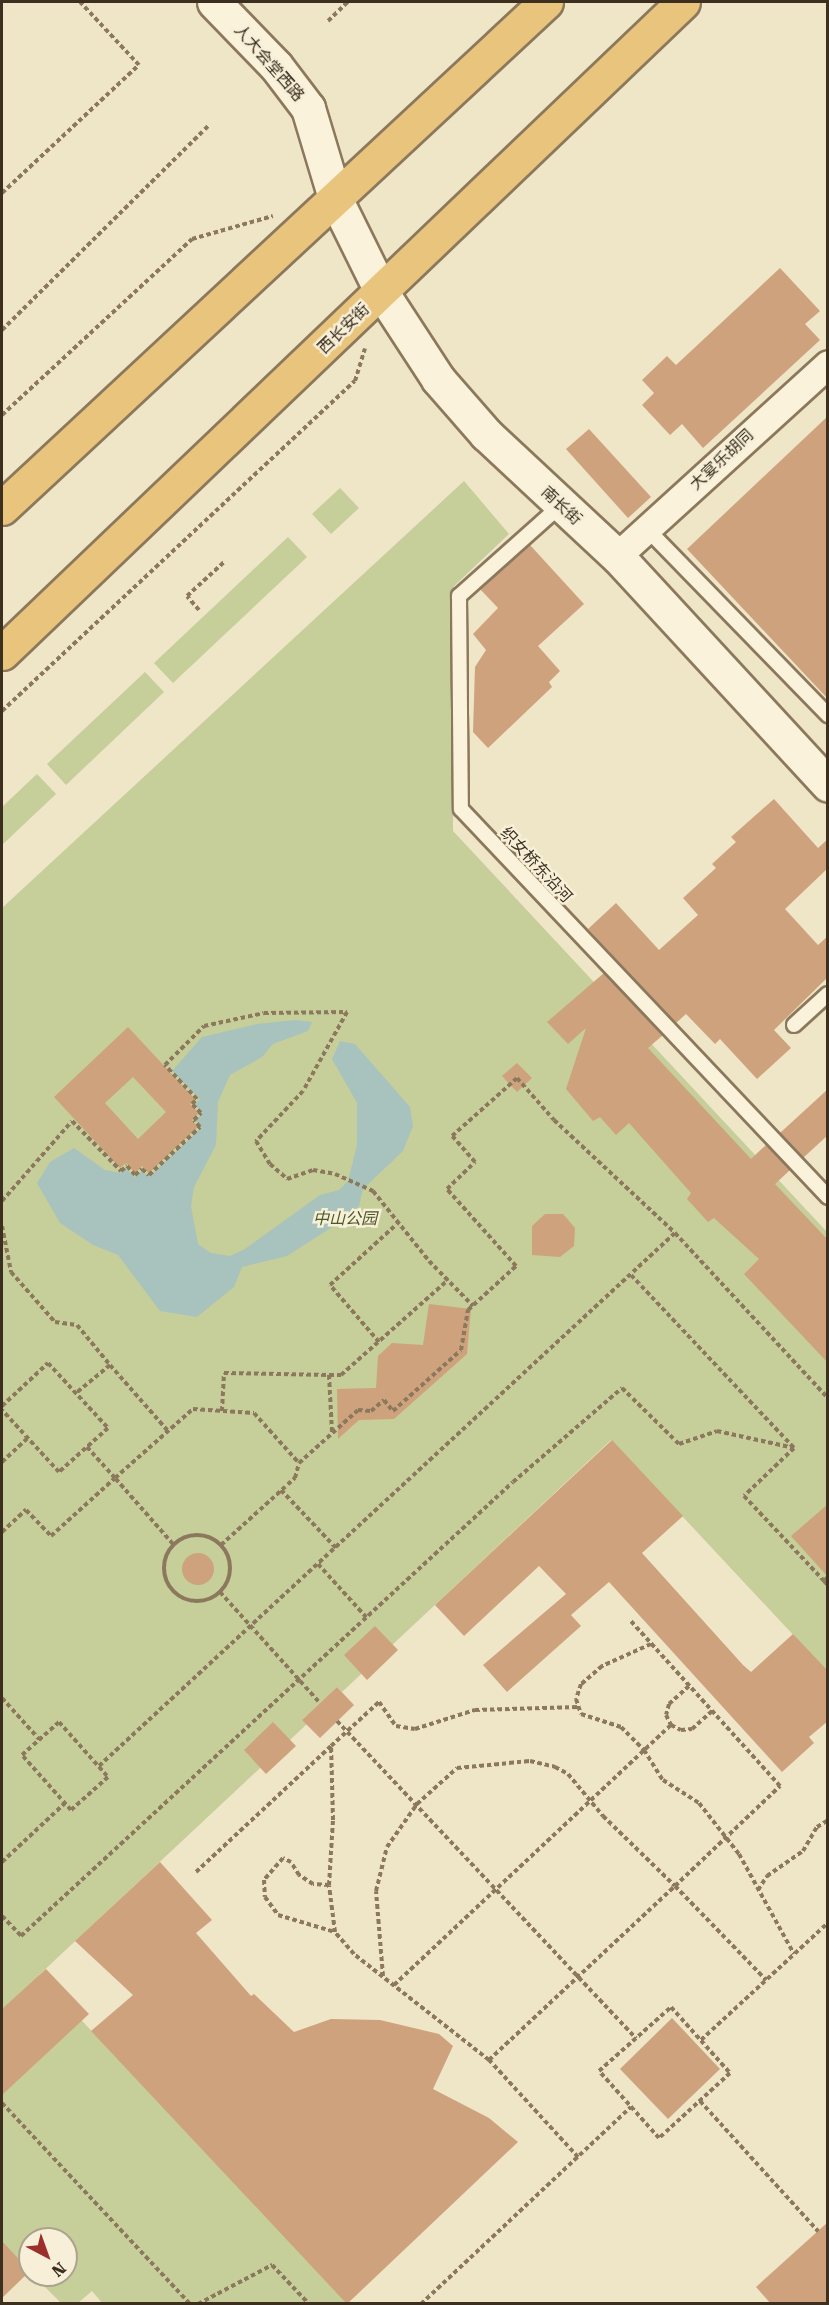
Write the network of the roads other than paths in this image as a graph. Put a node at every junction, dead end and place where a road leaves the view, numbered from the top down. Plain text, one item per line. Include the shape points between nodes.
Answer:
1 (214, 2) edge
2 (546, 2) edge
3 (683, 2) edge
4 (335, 198) junction
5 (381, 293) junction
6 (828, 364) edge
7 (560, 506) junction
8 (2, 508) edge
9 (647, 529) junction
10 (617, 556) junction
11 (2, 653) edge
12 (828, 715) edge
13 (828, 785) edge
14 (828, 994) edge
15 (794, 1025) dead end
16 (828, 1197) edge

1 - 4 street, 人大会堂西路 via 276,66 308,108
2 - 4 highway
3 - 5 highway, 西长安街
4 - 5 street, 南长街
4 - 8 highway
5 - 7 street, 南长街 via 438,379 486,434
5 - 11 highway, 西长安街
6 - 9 street, 大宴乐胡同
7 - 10 street, 南长街
7 - 16 lane, 织女桥东沿河 via 459,596 460,809
9 - 10 street, 大宴乐胡同
9 - 12 lane
10 - 13 street, 南长街
14 - 15 lane

